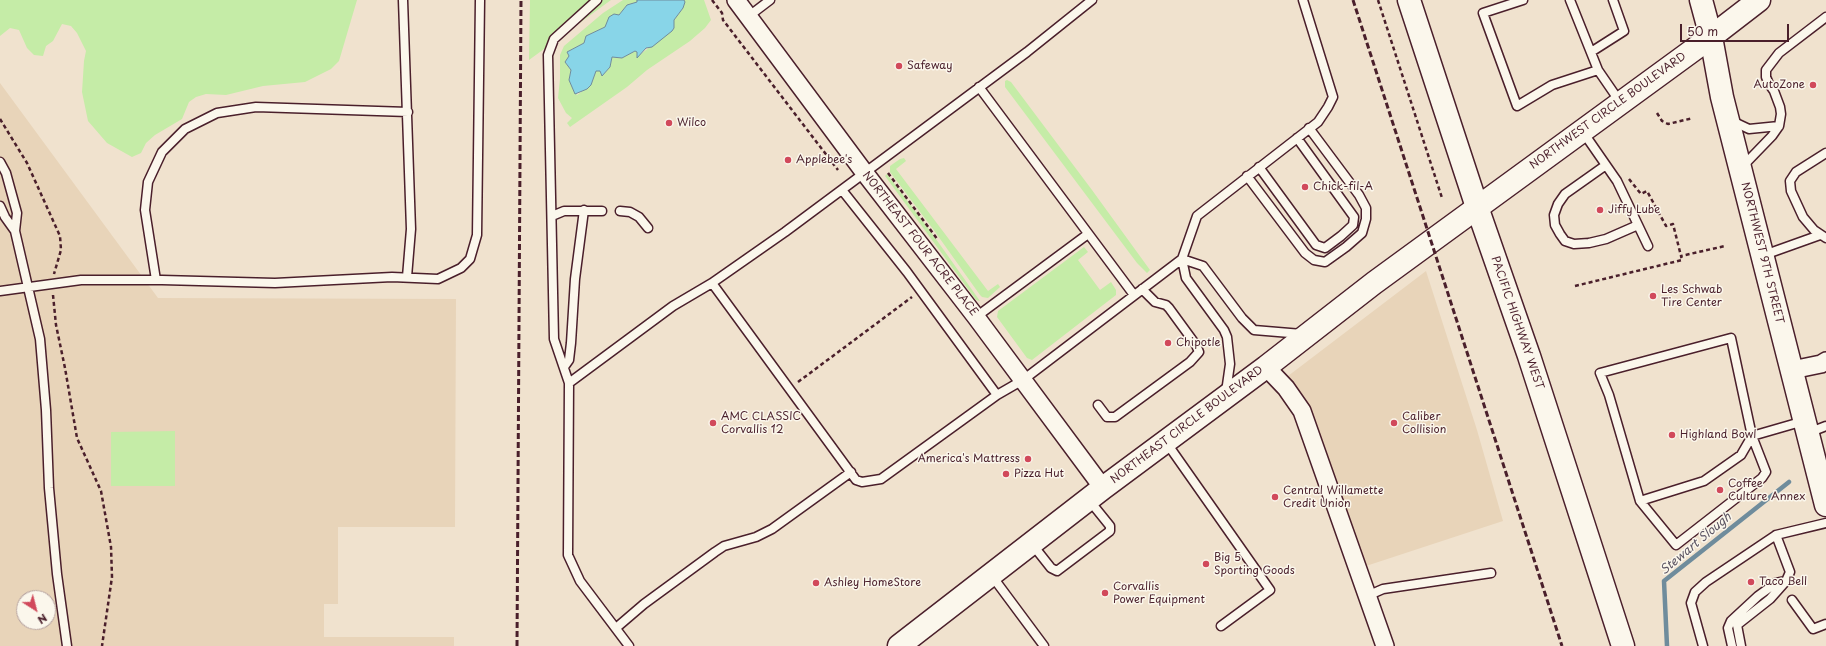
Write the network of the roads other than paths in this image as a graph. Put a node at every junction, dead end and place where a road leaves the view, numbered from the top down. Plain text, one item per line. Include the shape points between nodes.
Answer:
1 (403, 0) edge
2 (480, 0) edge
3 (597, 0) edge
4 (736, 0) edge
5 (770, 0) edge
6 (1092, 0) edge
7 (1303, 0) edge
8 (1409, 0) edge
9 (1523, 0) edge
10 (1570, 0) edge
11 (1613, 0) edge
12 (1701, 0) edge
13 (1759, 0) edge
14 (748, 16) junction
15 (1826, 17) edge
16 (1711, 37) junction
17 (1591, 52) junction
18 (1598, 70) junction
19 (979, 87) junction
20 (1620, 102) junction
21 (408, 112) junction
22 (1728, 118) junction
23 (1779, 126) junction
24 (1309, 128) junction
25 (1582, 130) junction
26 (1297, 138) junction
27 (1826, 153) edge
28 (0, 162) edge
29 (1606, 165) junction
30 (1259, 167) junction
31 (1741, 168) junction
32 (864, 172) junction
33 (1247, 176) junction
34 (842, 190) junction
35 (0, 206) edge
36 (1477, 207) junction
37 (584, 210) junction
38 (602, 211) dead end
39 (620, 211) dead end
40 (552, 216) junction
41 (1638, 225) junction
42 (648, 228) dead end
43 (15, 231) junction
44 (1088, 234) junction
45 (1823, 237) edge
46 (1648, 246) dead end
47 (1763, 256) junction
48 (1182, 259) junction
49 (407, 277) junction
50 (156, 280) junction
51 (712, 283) junction
52 (29, 287) junction
53 (1142, 289) junction
54 (0, 291) edge
55 (1134, 295) junction
56 (976, 317) junction
57 (1309, 334) junction
58 (1826, 361) edge
59 (564, 367) junction
60 (1266, 367) junction
61 (1792, 370) junction
62 (1022, 380) junction
63 (569, 383) junction
64 (997, 395) junction
65 (1226, 397) junction
66 (1098, 405) dead end
67 (1813, 427) edge
68 (1752, 436) junction
69 (1166, 441) junction
70 (851, 472) junction
71 (1096, 494) junction
72 (1640, 501) junction
73 (1826, 505) edge
74 (1826, 523) edge
75 (1776, 534) junction
76 (1032, 544) junction
77 (1491, 573) dead end
78 (992, 576) junction
79 (1786, 581) junction
80 (1367, 596) junction
81 (1792, 600) dead end
82 (1826, 624) edge
83 (1221, 626) dead end
84 (616, 628) junction
85 (67, 646) edge
86 (629, 646) edge
87 (899, 646) edge
88 (1044, 646) edge
89 (1386, 646) edge
90 (1623, 646) edge
91 (1703, 646) edge
92 (1732, 646) edge
93 (1741, 646) edge

1 - 21 lane
2 - 49 lane via 477,235 470,259 461,268 438,279
3 - 40 lane via 554,39 548,55
4 - 14 street, NORTHEAST FOUR ACRE PLACE
5 - 14 lane
6 - 19 lane
7 - 24 lane via 1333,97 1318,122
8 - 36 main road, PACIFIC HIGHWAY WEST
9 - 18 lane via 1483,13 1517,106 1552,85
10 - 17 lane
11 - 17 lane via 1624,31
12 - 16 main road, NORTHWEST 9TH STREET
13 - 16 main road, NORTHWEST CIRCLE BOULEVARD
14 - 32 street, NORTHEAST FOUR ACRE PLACE
15 - 23 lane via 1773,58 1766,70 1768,84 1774,91 1780,107
16 - 20 main road, NORTHWEST CIRCLE BOULEVARD
16 - 22 main road, NORTHWEST 9TH STREET
17 - 18 lane
18 - 20 lane
19 - 32 lane
19 - 44 lane
20 - 25 main road, NORTHWEST CIRCLE BOULEVARD
21 - 49 lane via 411,229
21 - 50 lane via 256,107 217,113 185,129 162,152 148,182 145,210
22 - 23 lane via 1749,129
22 - 31 main road, NORTHWEST 9TH STREET
23 - 31 lane
24 - 26 lane
24 - 33 lane via 1366,208 1362,233 1346,247 1325,262 1314,260 1305,253
25 - 29 lane
25 - 36 main road, NORTHWEST CIRCLE BOULEVARD
26 - 30 lane
26 - 30 lane via 1354,217 1353,225 1341,236 1325,248 1316,245
27 - 45 lane via 1796,172 1790,181 1791,191 1803,217
28 - 43 lane via 6,173 17,213
29 - 41 lane via 1626,197
29 - 41 lane via 1565,194 1554,215 1555,225 1565,241 1574,244 1606,239
30 - 33 lane
31 - 47 main road, NORTHWEST 9TH STREET
32 - 34 lane
32 - 56 street, NORTHEAST FOUR ACRE PLACE
33 - 48 lane via 1197,216
34 - 51 lane
34 - 64 lane via 921,291
35 - 43 lane
36 - 57 main road, NORTHEAST CIRCLE BOULEVARD
36 - 90 main road, PACIFIC HIGHWAY WEST via 1529,356
37 - 38 lane
37 - 40 lane via 564,211
37 - 59 lane via 575,279 569,360
39 - 42 lane via 630,212
40 - 59 lane via 554,339
41 - 46 lane
43 - 52 lane
44 - 55 lane
44 - 56 lane
45 - 47 lane
47 - 61 main road, NORTHWEST 9TH STREET
48 - 53 lane
48 - 57 lane via 1203,266 1254,330
48 - 65 lane via 1186,278 1227,337 1230,364
49 - 50 lane via 275,283
50 - 52 lane via 81,280
51 - 63 lane via 673,306
51 - 70 lane
52 - 54 lane
52 - 85 lane via 40,340 44,376 49,488
53 - 55 lane
53 - 66 lane via 1155,302 1169,308 1196,345 1198,352 1190,362 1115,417 1107,417
55 - 62 lane
56 - 62 street, NORTHEAST FOUR ACRE PLACE
57 - 60 main road, NORTHEAST CIRCLE BOULEVARD
58 - 61 street
59 - 63 lane
60 - 65 main road, NORTHEAST CIRCLE BOULEVARD
60 - 80 street via 1286,388 1302,411
61 - 67 main road, NORTHWEST 9TH STREET
62 - 64 lane
62 - 71 street, NORTHEAST FOUR ACRE PLACE
63 - 84 lane via 568,555 580,581
64 - 70 lane via 881,479 862,482 856,480
65 - 69 main road, NORTHEAST CIRCLE BOULEVARD
67 - 68 lane
67 - 73 main road, NORTHWEST 9TH STREET
68 - 72 lane via 1741,455 1704,481
68 - 72 lane via 1766,472 1762,478 1676,545
68 - 72 lane via 1731,338 1600,373 1609,395
69 - 71 main road, NORTHEAST CIRCLE BOULEVARD
69 - 83 lane via 1270,590
70 - 84 lane via 772,529 756,537 724,546 644,604
71 - 76 main road, NORTHEAST CIRCLE BOULEVARD
71 - 76 lane via 1110,531 1057,571 1051,568
74 - 75 lane
75 - 79 lane via 1790,572
75 - 91 lane via 1695,592 1691,603
76 - 78 main road, NORTHEAST CIRCLE BOULEVARD
77 - 80 lane via 1383,589
78 - 87 main road, NORTHEAST CIRCLE BOULEVARD
78 - 88 lane
79 - 92 lane via 1776,584 1758,596 1731,621 1728,628
79 - 93 lane via 1770,599 1737,625
80 - 89 street
81 - 82 lane via 1813,629
84 - 86 lane

